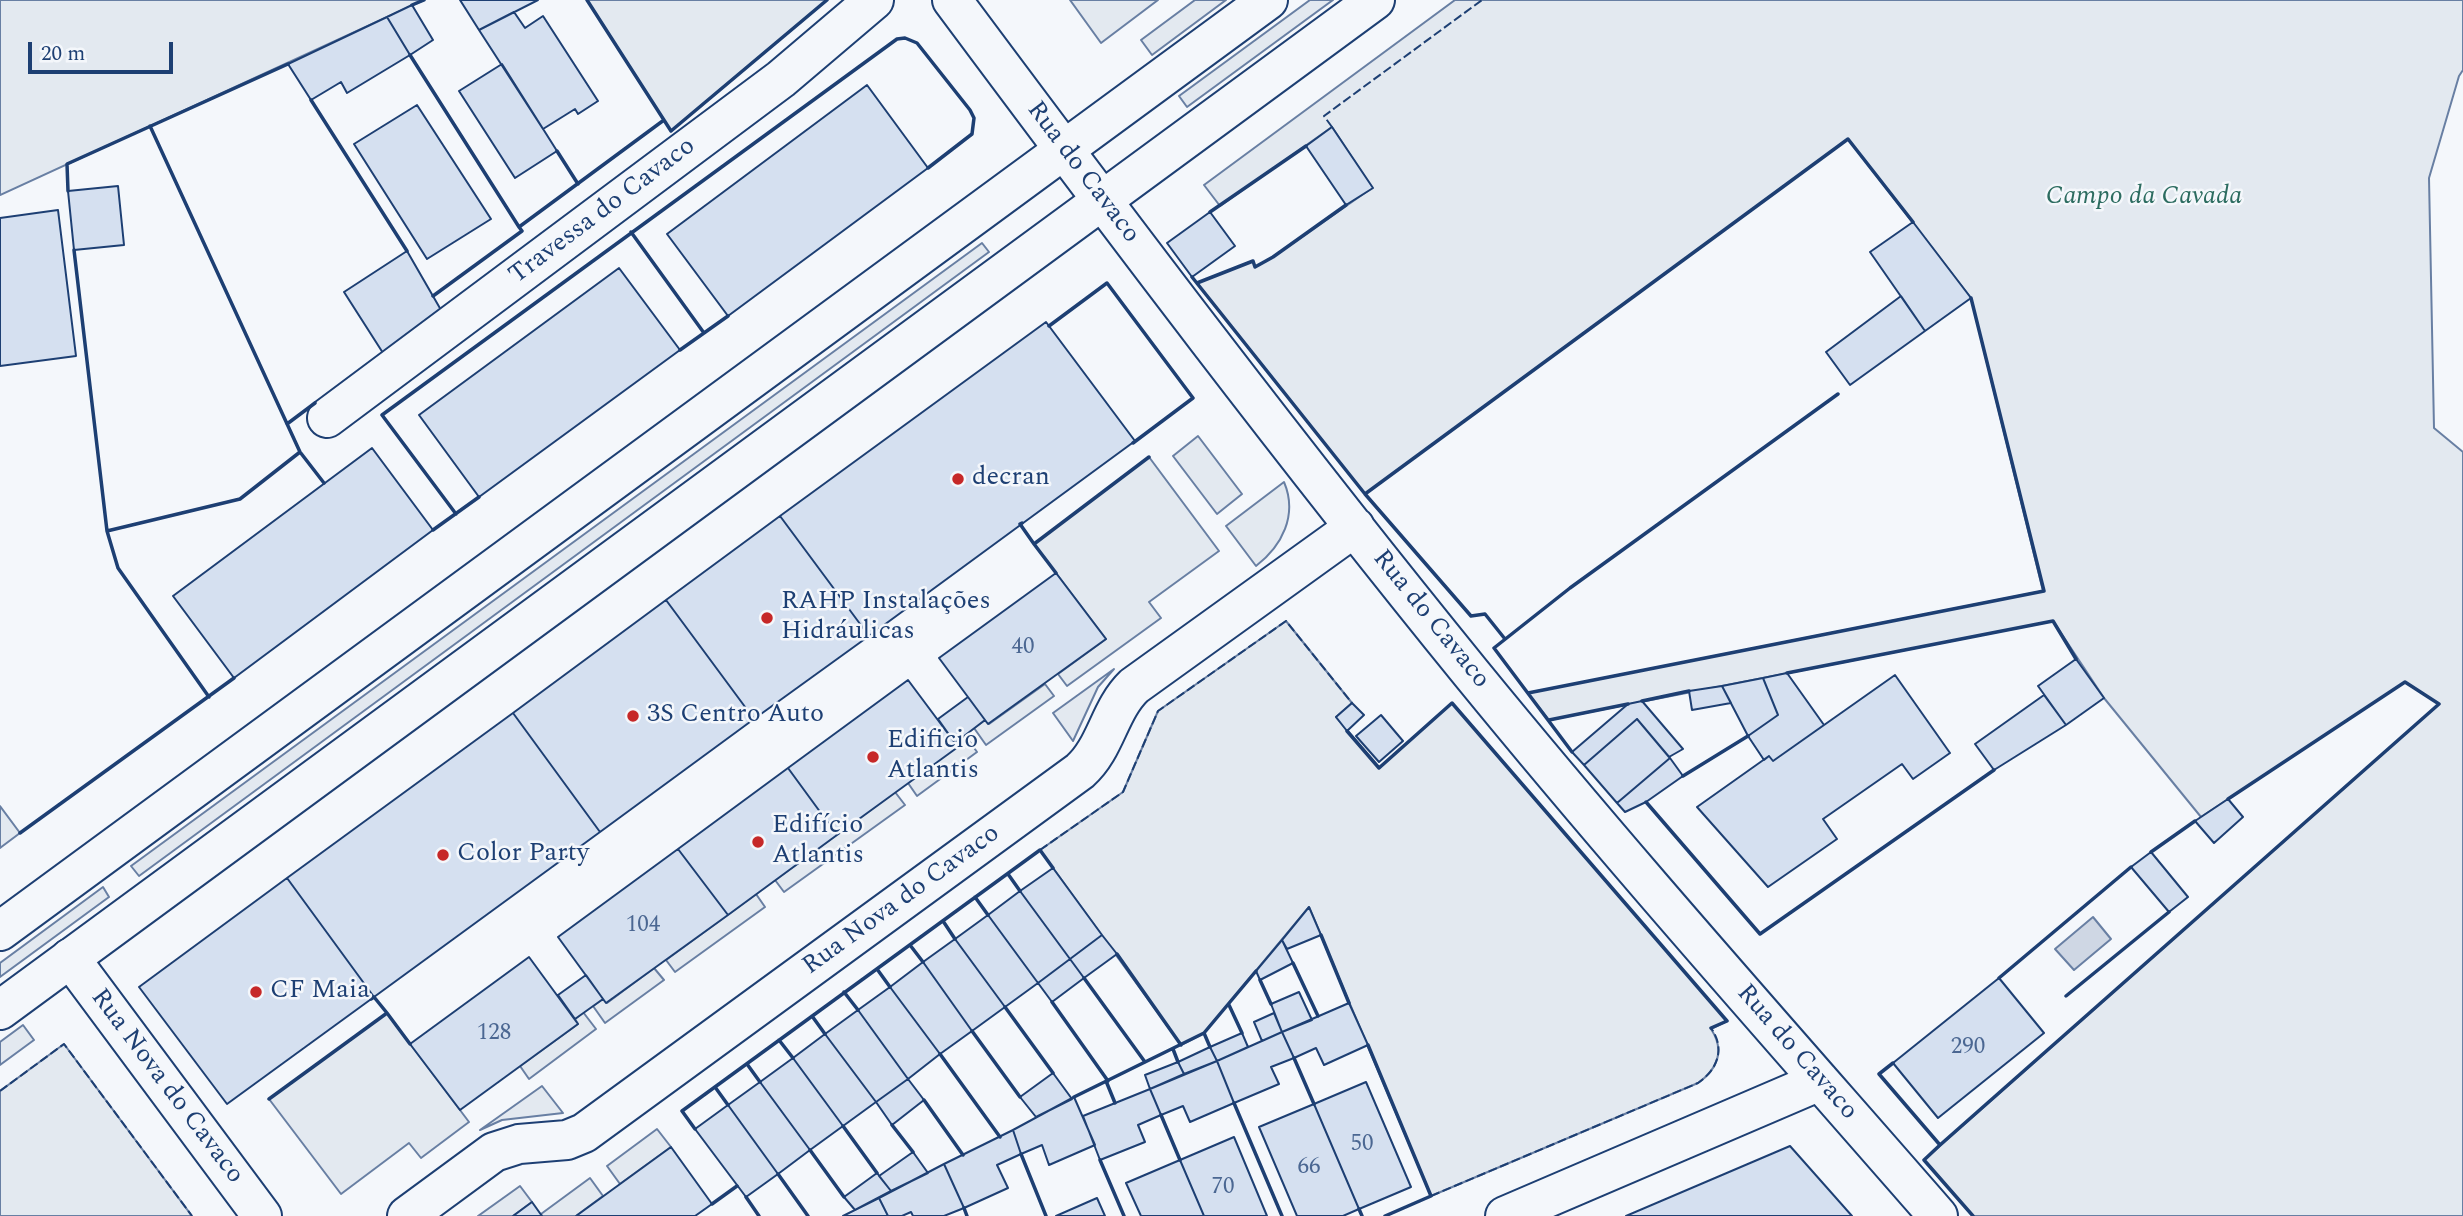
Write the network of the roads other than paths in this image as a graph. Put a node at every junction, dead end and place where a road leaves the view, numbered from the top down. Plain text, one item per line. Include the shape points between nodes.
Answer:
1 (874, 0) edge
2 (952, 0) edge
3 (1268, 0) edge
4 (1376, 0) edge
5 (1064, 149) junction
6 (1103, 201) junction
7 (327, 418) dead end
8 (1355, 527) junction
9 (0, 930) edge
10 (70, 958) junction
11 (0, 1010) edge
12 (1820, 1081) junction
13 (262, 1216) edge
14 (407, 1216) edge
15 (1505, 1216) edge
16 (1938, 1216) edge

1 - 7 street, Travessa do Cavaco via 781,79
2 - 5 street, Rua do Cavaco
3 - 5 street
4 - 6 street
5 - 6 street, Rua do Cavaco
5 - 9 street
6 - 8 street, Rua do Cavaco
6 - 10 street
8 - 12 street, Rua do Cavaco via 1620,852
8 - 14 street, Rua Nova do Cavaco via 1134,686 1117,705 1095,755 1080,771 584,1133 494,1152
10 - 11 street
10 - 13 street, Rua Nova do Cavaco
12 - 15 street
12 - 16 street, Rua do Cavaco

